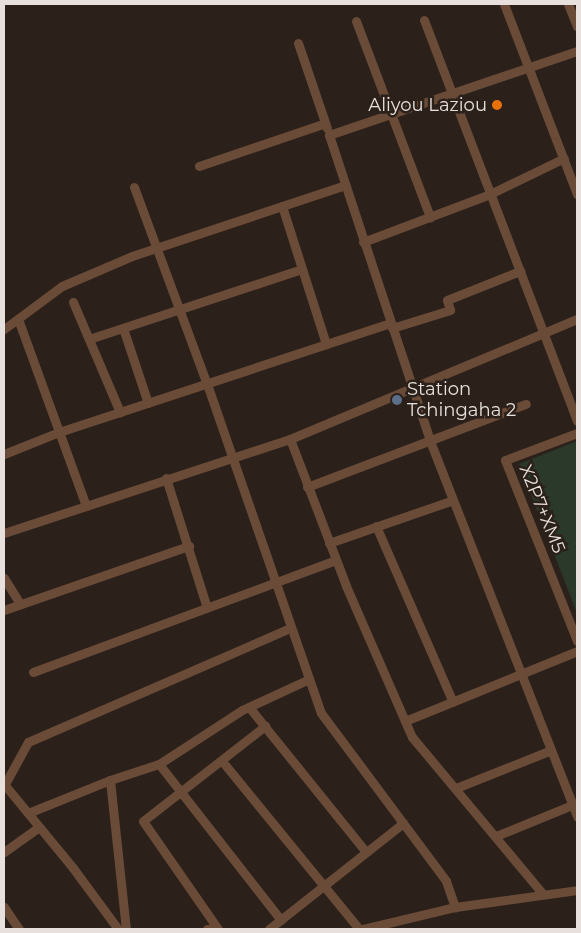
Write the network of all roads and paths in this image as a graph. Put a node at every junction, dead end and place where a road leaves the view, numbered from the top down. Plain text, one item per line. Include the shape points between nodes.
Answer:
1 (504, 4) edge
2 (568, 4) edge
3 (424, 20) dead end
4 (356, 21) dead end
5 (577, 26) edge
6 (298, 43) dead end
7 (577, 51) edge
8 (529, 67) junction
9 (452, 93) junction
10 (393, 114) junction
11 (325, 123) junction
12 (329, 135) junction
13 (564, 158) junction
14 (199, 166) dead end
15 (345, 185) junction
16 (134, 187) dead end
17 (490, 194) junction
18 (577, 194) edge
19 (282, 206) junction
20 (430, 217) junction
21 (363, 242) junction
22 (156, 248) junction
23 (302, 269) junction
24 (520, 271) junction
25 (73, 302) dead end
26 (178, 309) junction
27 (18, 319) junction
28 (577, 319) edge
29 (391, 326) junction
30 (4, 328) edge
31 (123, 328) junction
32 (543, 332) junction
33 (89, 339) junction
34 (326, 344) junction
35 (207, 384) junction
36 (412, 386) junction
37 (148, 403) junction
38 (526, 404) dead end
39 (120, 412) junction
40 (577, 421) edge
41 (59, 432) junction
42 (577, 433) edge
43 (290, 439) junction
44 (430, 441) junction
45 (4, 454) edge
46 (232, 458) junction
47 (166, 478) junction
48 (308, 487) junction
49 (453, 500) junction
50 (86, 506) junction
51 (376, 526) junction
52 (4, 533) edge
53 (329, 543) junction
54 (189, 546) junction
55 (336, 560) junction
56 (4, 578) edge
57 (276, 581) junction
58 (20, 604) junction
59 (207, 608) junction
60 (4, 610) edge
61 (290, 628) junction
62 (577, 641) edge
63 (577, 652) edge
64 (33, 672) dead end
65 (521, 674) junction
66 (309, 679) junction
67 (453, 702) junction
68 (250, 707) junction
69 (405, 721) junction
70 (265, 726) junction
71 (549, 751) junction
72 (222, 760) junction
73 (159, 764) junction
74 (110, 780) junction
75 (4, 784) edge
76 (456, 788) junction
77 (181, 792) junction
78 (575, 804) edge
79 (28, 813) junction
80 (577, 817) edge
81 (403, 823) junction
82 (39, 827) junction
83 (496, 836) junction
84 (4, 852) edge
85 (366, 852) junction
86 (324, 886) junction
87 (577, 890) edge
88 (543, 894) junction
89 (4, 907) edge
90 (455, 908) junction
91 (281, 920) junction
92 (218, 928) edge
93 (19, 929) edge
94 (118, 929) edge
95 (126, 929) edge
96 (207, 929) edge
97 (269, 929) edge
98 (358, 929) edge
99 (363, 929) edge

1 - 8 street
2 - 5 street
3 - 9 street
4 - 10 street
6 - 11 street
7 - 8 street
8 - 9 street
8 - 13 street
9 - 10 street
9 - 17 street
10 - 12 street
10 - 20 street
11 - 12 street
11 - 14 street
12 - 15 street
13 - 17 street
13 - 18 street
15 - 19 street
15 - 21 street
16 - 22 street
17 - 20 street
17 - 24 street
19 - 22 street
19 - 23 street
20 - 21 street
21 - 29 street
22 - 26 street
22 - 27 street via 62,286
23 - 26 street
23 - 34 street
24 - 29 street via 447,300 450,310
24 - 32 street
25 - 33 street
26 - 31 street
26 - 35 street
27 - 30 street
27 - 41 street
28 - 32 street
29 - 34 street
29 - 36 street
31 - 33 street
31 - 37 street
32 - 36 street
32 - 40 street
33 - 39 street
34 - 35 street
35 - 37 street
35 - 46 street
36 - 43 street
36 - 44 street
37 - 39 street
38 - 44 street
39 - 41 street
41 - 45 street
41 - 50 street
42 - 62 street, X2P7+XM5 via 505,460
43 - 46 street
43 - 48 street
44 - 48 street
44 - 49 street
46 - 47 street
46 - 57 street
47 - 50 street
47 - 54 street
48 - 53 street
49 - 51 street
49 - 65 street
50 - 52 street
51 - 53 street
51 - 67 street
53 - 55 street
54 - 58 street
54 - 59 street
55 - 57 street
55 - 69 street
56 - 58 street
57 - 59 street
57 - 61 street
58 - 60 street
59 - 64 street
61 - 66 street
61 - 75 street via 28,742
63 - 65 street
65 - 67 street
65 - 71 street
66 - 68 street
66 - 81 street via 321,713
67 - 69 street
68 - 70 street
68 - 73 street
69 - 76 street via 412,737
70 - 72 street
70 - 85 street
71 - 76 street
71 - 78 street
72 - 77 street
72 - 86 street
73 - 74 street
73 - 77 street
74 - 79 street
74 - 95 street
75 - 79 street
76 - 83 street
77 - 91 street
77 - 92 street via 143,821
78 - 80 street
78 - 83 street
79 - 82 street
81 - 85 street
81 - 90 street via 446,881
82 - 84 street
82 - 94 street
83 - 88 street
85 - 86 street
86 - 91 street
86 - 98 street
87 - 88 street
88 - 90 street
89 - 93 street
90 - 99 street
91 - 97 street
92 - 96 street

